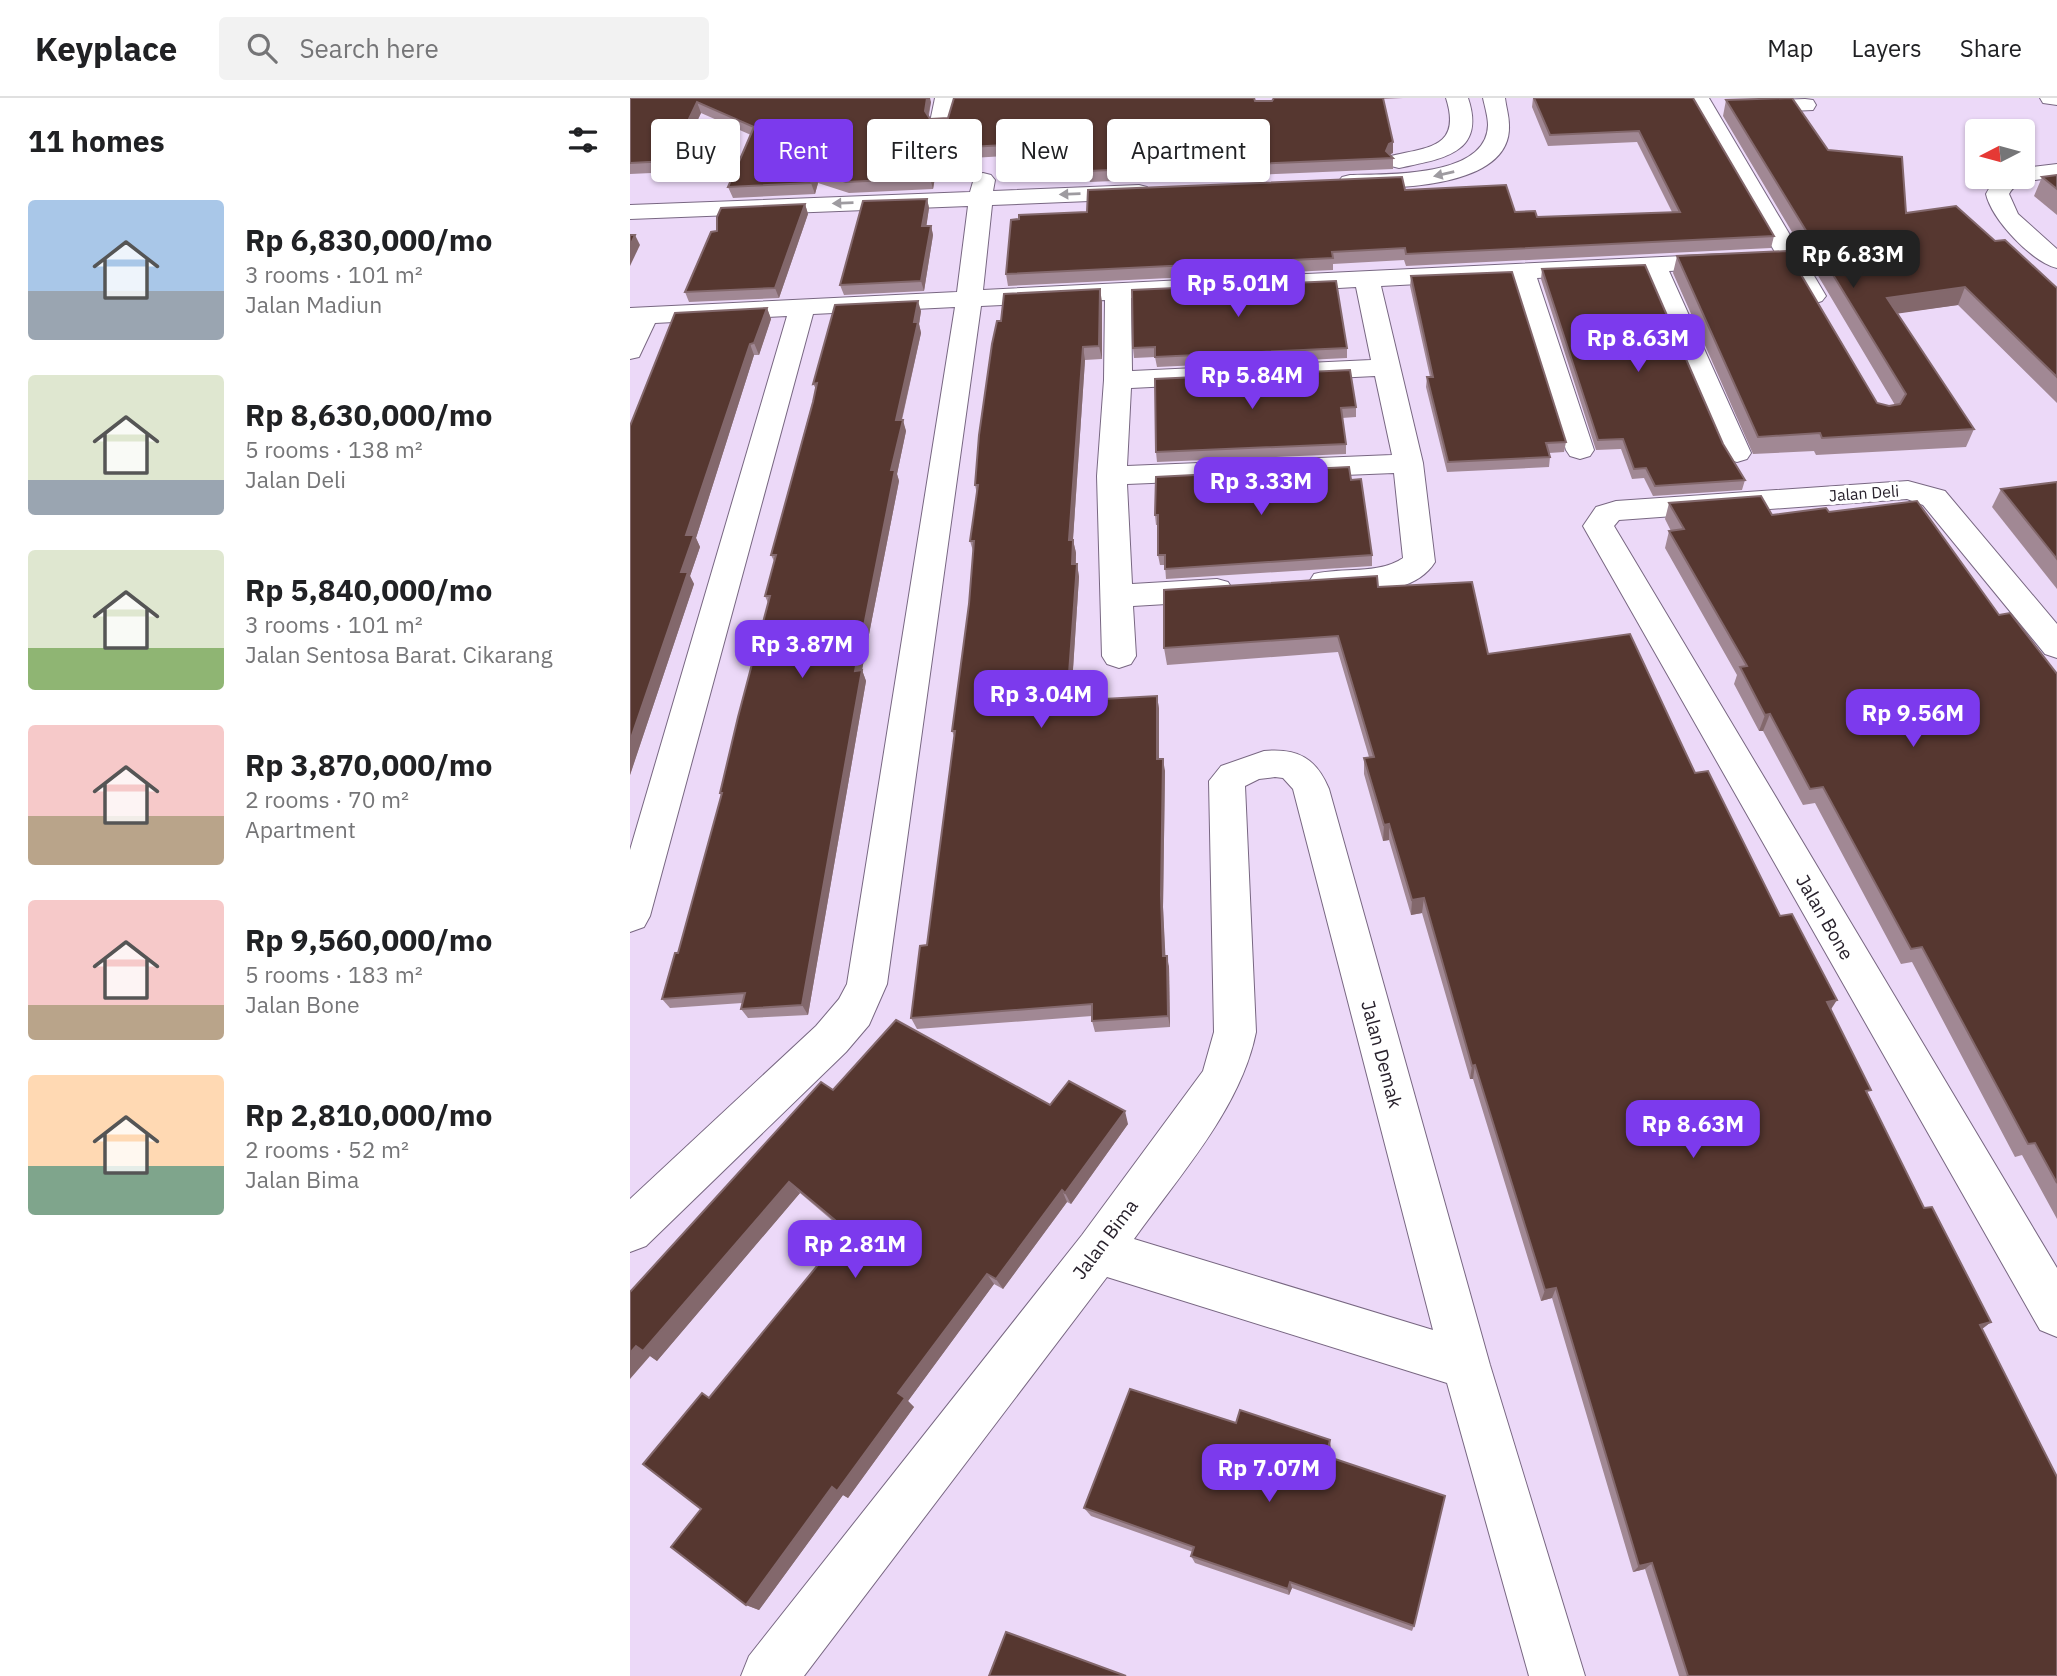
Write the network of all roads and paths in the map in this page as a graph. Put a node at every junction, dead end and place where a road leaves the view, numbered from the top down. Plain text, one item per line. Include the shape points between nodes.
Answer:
1 (946, 98) edge
2 (1457, 98) edge
3 (1493, 98) edge
4 (2051, 98) edge
5 (2057, 99) edge
6 (1701, 103) edge
7 (1805, 105) dead end
8 (942, 119) edge
9 (2057, 171) edge
10 (2035, 174) edge
11 (1155, 182) edge
12 (982, 189) junction
13 (1998, 189) edge
14 (630, 194) edge
15 (630, 212) edge
16 (1791, 257) junction
17 (2057, 261) edge
18 (1654, 265) junction
19 (1523, 272) junction
20 (1367, 279) junction
21 (1256, 285) edge
22 (1215, 287) edge
23 (1118, 292) junction
24 (969, 300) junction
25 (802, 309) junction
26 (637, 316) edge
27 (1826, 317) edge
28 (630, 351) edge
29 (1387, 367) junction
30 (1118, 380) junction
31 (1580, 450) dead end
32 (1737, 453) dead end
33 (1408, 463) junction
34 (1112, 476) junction
35 (1603, 520) joint
36 (1293, 584) edge
37 (1239, 588) edge
38 (1118, 596) junction
39 (2057, 646) edge
40 (1119, 656) dead end
41 (1275, 763) joint
42 (630, 916) edge
43 (630, 1230) edge
44 (1098, 1251) junction
45 (2057, 1313) edge
46 (1466, 1365) junction
47 (769, 1676) edge
48 (1557, 1676) edge

1 - 8 street
3 -> 2 street via 1500,117 1498,138 1483,159 1463,170 1423,178 1336,174 1441,152 1459,137 1463,116
4 - 5 street
6 - 7 street
6 - 16 street
9 - 10 street
11 - 12 street
12 - 14 street
12 -> 15 street
12 - 24 street
13 - 17 street via 2000,208
16 - 18 street
16 - 27 street
18 - 19 street
18 - 32 street
19 - 20 street
19 - 31 street
20 - 21 street
20 - 29 street
22 - 23 street
23 - 24 street
23 - 30 street
24 - 25 street
24 - 43 street via 867,984 854,1012 831,1039
25 - 26 street
25 - 42 street
26 - 28 street
29 - 30 street
29 - 33 street
30 - 34 street
33 - 34 street
33 - 36 street via 1419,562 1399,576
34 - 38 street
35 - 39 street, Jalan Deli via 1616,512 1921,492 1934,498
35 - 45 street, Jalan Bone via 1600,532
37 - 38 street
38 - 40 street
41 - 44 street, Jalan Bima via 1235,773 1225,791 1235,1032 1229,1061 1219,1084
41 - 46 street, Jalan Demak via 1303,774 1311,789
44 - 46 street
44 - 47 street, Jalan Bima
46 - 48 street, Jalan Demak

